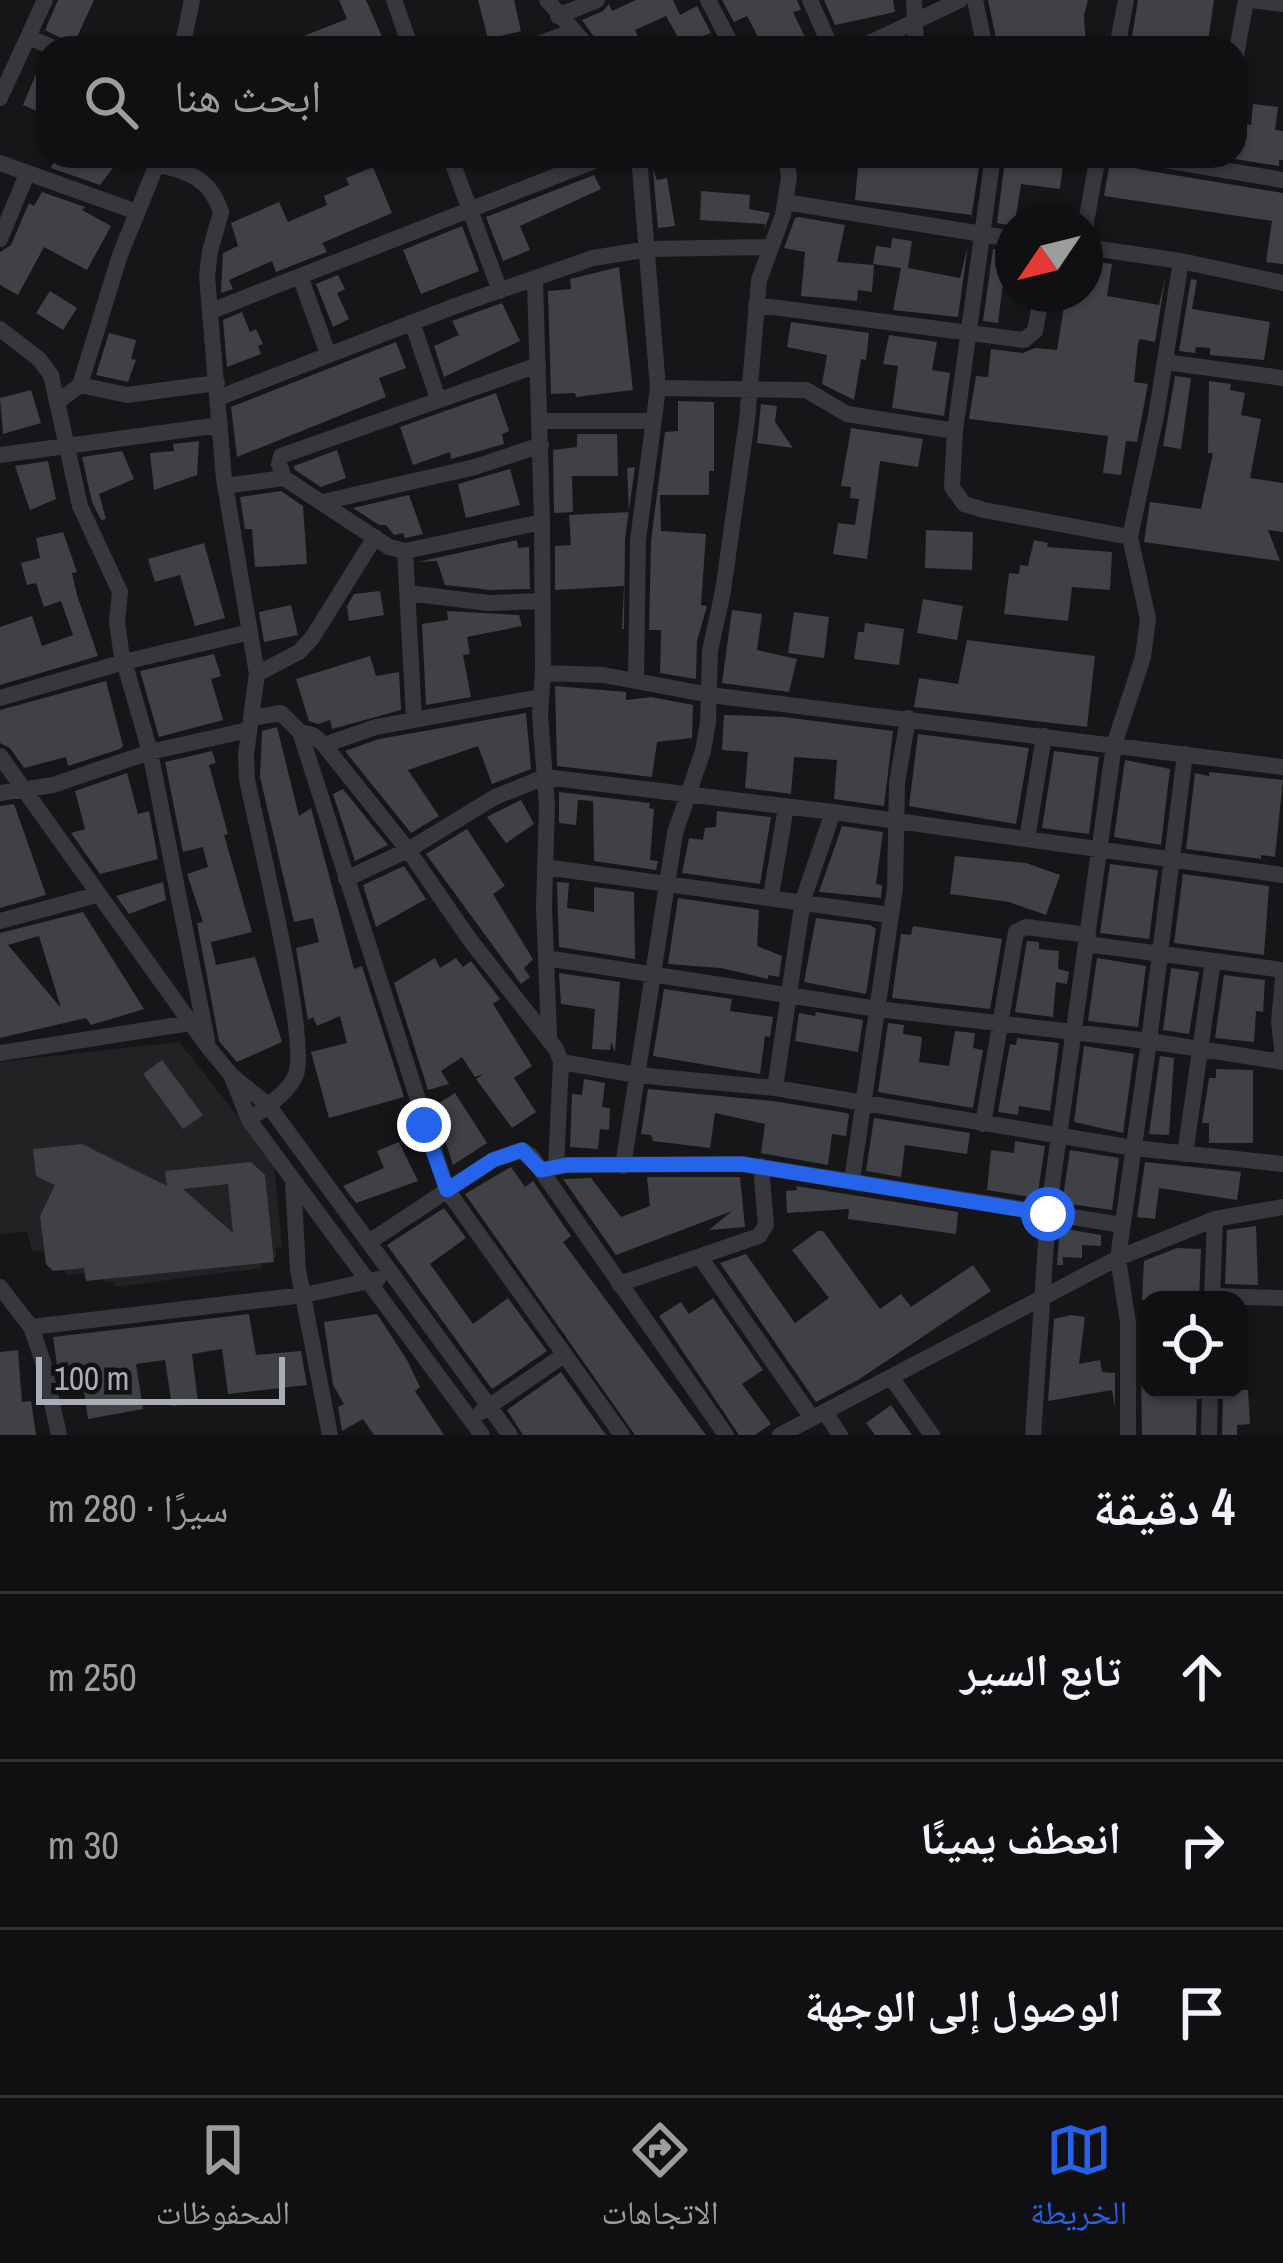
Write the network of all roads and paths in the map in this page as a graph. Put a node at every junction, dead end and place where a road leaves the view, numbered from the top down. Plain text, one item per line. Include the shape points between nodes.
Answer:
1 (45, 0) edge
2 (192, 0) edge
3 (394, 0) edge
4 (547, 0) edge
5 (597, 0) edge
6 (707, 0) edge
7 (810, 0) edge
8 (914, 0) edge
9 (960, 0) edge
10 (975, 0) edge
11 (1126, 0) edge
12 (1249, 0) edge
13 (1283, 4) edge
14 (558, 16) junction
15 (916, 21) junction
16 (573, 31) junction
17 (184, 36) edge
18 (407, 36) edge
19 (560, 36) edge
20 (578, 36) edge
21 (727, 36) edge
22 (826, 36) edge
23 (884, 36) edge
24 (916, 36) edge
25 (982, 36) edge
26 (1120, 36) edge
27 (1241, 36) edge
28 (28, 37) junction
29 (36, 40) edge
30 (0, 98) edge
31 (0, 163) edge
32 (156, 168) edge
33 (180, 168) edge
34 (454, 168) edge
35 (575, 168) edge
36 (640, 168) edge
37 (788, 168) edge
38 (992, 168) edge
39 (1096, 168) edge
40 (1237, 168) edge
41 (27, 174) junction
42 (1283, 181) edge
43 (785, 202) junction
44 (1089, 204) edge
45 (468, 208) junction
46 (137, 212) junction
47 (984, 235) junction
48 (995, 236) edge
49 (0, 239) edge
50 (771, 247) junction
51 (649, 249) junction
52 (1103, 250) edge
53 (1181, 261) junction
54 (300, 276) junction
55 (535, 280) junction
56 (1283, 283) edge
57 (500, 291) junction
58 (756, 304) junction
59 (211, 311) junction
60 (1039, 312) edge
61 (412, 322) junction
62 (0, 328) edge
63 (971, 336) junction
64 (328, 354) junction
65 (1165, 362) junction
66 (538, 365) junction
67 (1283, 378) edge
68 (80, 385) junction
69 (658, 388) junction
70 (217, 390) junction
71 (750, 391) junction
72 (438, 399) junction
73 (59, 401) junction
74 (540, 421) junction
75 (653, 421) junction
76 (220, 425) junction
77 (955, 431) junction
78 (541, 445) junction
79 (67, 446) junction
80 (0, 455) edge
81 (284, 478) junction
82 (225, 486) junction
83 (323, 502) junction
84 (542, 522) junction
85 (375, 537) junction
86 (1130, 537) junction
87 (405, 551) junction
88 (408, 593) junction
89 (543, 601) junction
90 (250, 632) junction
91 (124, 662) junction
92 (543, 673) junction
93 (257, 674) junction
94 (636, 681) junction
95 (710, 695) junction
96 (540, 697) junction
97 (0, 698) edge
98 (908, 718) junction
99 (414, 719) junction
100 (250, 724) junction
101 (300, 732) junction
102 (1044, 736) junction
103 (324, 745) junction
104 (1114, 745) junction
105 (150, 752) junction
106 (1185, 754) junction
107 (0, 756) edge
108 (1283, 767) edge
109 (545, 777) junction
110 (22, 789) junction
111 (0, 793) edge
112 (689, 795) junction
113 (786, 806) junction
114 (832, 812) junction
115 (895, 820) junction
116 (1028, 839) junction
117 (1100, 849) junction
118 (408, 850) junction
119 (1171, 859) junction
120 (545, 867) junction
121 (1283, 875) edge
122 (346, 879) junction
123 (667, 883) junction
124 (96, 895) junction
125 (771, 896) junction
126 (803, 900) junction
127 (890, 915) junction
128 (0, 921) edge
129 (1087, 940) junction
130 (1157, 953) junction
131 (546, 958) junction
132 (1213, 961) junction
133 (652, 974) junction
134 (1283, 974) edge
135 (788, 995) junction
136 (878, 1009) junction
137 (190, 1023) junction
138 (1000, 1023) junction
139 (1074, 1031) junction
140 (549, 1036) junction
141 (1149, 1041) junction
142 (208, 1047) junction
143 (1198, 1049) junction
144 (0, 1054) edge
145 (1283, 1059) edge
146 (561, 1062) junction
147 (637, 1075) junction
148 (232, 1076) junction
149 (775, 1088) junction
150 (865, 1102) junction
151 (268, 1105) junction
152 (250, 1120) junction
153 (982, 1124) junction
154 (1059, 1136) junction
155 (1134, 1148) junction
156 (1185, 1154) junction
157 (1283, 1164) edge
158 (623, 1166) junction
159 (761, 1166) junction
160 (549, 1169) junction
161 (293, 1178) junction
162 (852, 1180) junction
163 (447, 1190) junction
164 (1283, 1208) edge
165 (1048, 1214) junction
166 (1215, 1219) junction
167 (1123, 1225) junction
168 (369, 1242) junction
169 (700, 1257) junction
170 (1118, 1258) junction
171 (390, 1270) junction
172 (372, 1283) junction
173 (619, 1284) junction
174 (0, 1287) edge
175 (1212, 1291) edge
176 (304, 1294) junction
177 (1247, 1298) edge
178 (1283, 1298) edge
179 (1040, 1300) junction
180 (31, 1327) junction
181 (564, 1355) junction
182 (891, 1377) junction
183 (1210, 1399) edge
184 (490, 1406) junction
185 (818, 1415) junction
186 (476, 1427) edge
187 (59, 1435) edge
188 (330, 1435) edge
189 (510, 1435) edge
190 (622, 1435) edge
191 (726, 1435) edge
192 (780, 1435) edge
193 (840, 1435) edge
194 (932, 1435) edge
195 (1033, 1435) edge
196 (1128, 1435) edge
197 (1209, 1435) edge

1 - 28 street
2 - 17 street
3 - 18 street
4 - 14 street
5 - 14 street
6 - 21 street
7 - 22 street
8 - 15 street
9 - 15 street
10 - 25 street
11 - 26 street
12 - 13 street
12 - 27 street
14 - 16 street
15 - 23 street
15 - 24 street
16 - 19 street
16 - 20 street
28 - 29 street
28 - 30 street
31 - 41 street
32 - 46 street
33 - 59 street via 216,196 221,212 210,251
34 - 45 street
35 - 45 street
36 - 51 street
37 - 43 street
38 - 47 street
39 - 44 street
40 - 42 street
41 - 46 street
41 - 49 street
43 - 47 street
43 - 50 street
45 - 54 street
45 - 57 street
46 - 68 street
47 - 48 street
47 - 63 street
50 - 51 street
50 - 58 street
51 - 55 street via 593,258
51 - 69 street
52 - 53 street
53 - 56 street
53 - 65 street
54 - 59 street
54 - 64 street
55 - 57 street
55 - 66 street
57 - 61 street
58 - 63 street
58 - 71 street
59 - 70 street
60 - 63 street via 1030,338
61 - 64 street
61 - 72 street
62 - 73 street via 38,358
63 - 77 street
64 - 70 street
65 - 67 street
65 - 86 street
66 - 72 street
66 - 74 street
68 - 70 street via 127,395
68 - 73 street
69 - 71 street
69 - 75 street
70 - 76 street
71 - 77 street via 806,390 847,414
71 - 95 street
72 - 81 street via 281,455
73 - 79 street
74 - 75 street
74 - 78 street
75 - 94 street via 638,540
76 - 79 street
76 - 82 street
77 - 86 street via 952,487 964,504
78 - 83 street
78 - 84 street
79 - 80 street
79 - 91 street via 80,506 120,592
81 - 82 street
81 - 83 street
82 - 90 street
83 - 85 street
84 - 87 street
84 - 89 street
85 - 87 street
85 - 93 street via 312,638
86 - 104 street via 1148,619
87 - 88 street
88 - 89 street
88 - 99 street
89 - 92 street
90 - 91 street
90 - 93 street
91 - 97 street
91 - 105 street
92 - 94 street
92 - 96 street
93 - 100 street
94 - 95 street
95 - 98 street
95 - 112 street
96 - 99 street
96 - 109 street
98 - 102 street
98 - 115 street
99 - 103 street
100 - 101 street via 281,712
100 - 105 street
100 - 151 street via 247,779 299,1059 291,1084
101 - 103 street
101 - 122 street
102 - 104 street
102 - 116 street
103 - 118 street
104 - 106 street
104 - 117 street
105 - 110 street
105 - 142 street
106 - 108 street
106 - 119 street
107 - 110 street
109 - 112 street
109 - 118 street
109 - 120 street
110 - 111 street
110 - 124 street
112 - 113 street
112 - 123 street
113 - 114 street
113 - 125 street
114 - 115 street
114 - 126 street
115 - 116 street
115 - 127 street
116 - 117 street
117 - 119 street
117 - 129 street
118 - 122 street
118 - 140 street
119 - 121 street
119 - 130 street
120 - 123 street
120 - 131 street
122 - 163 street
123 - 125 street
123 - 133 street
124 - 128 street
124 - 137 street
125 - 126 street
126 - 127 street
126 - 135 street
127 - 136 street
129 - 130 street
129 - 138 street via 1016,932
129 - 139 street
130 - 132 street
130 - 141 street
131 - 133 street
131 - 140 street
132 - 134 street
132 - 143 street
133 - 135 street
133 - 147 street
134 - 145 street
135 - 136 street
135 - 149 street
136 - 138 street
136 - 150 street
137 - 142 street
137 - 144 street
138 - 139 street
138 - 153 street
139 - 141 street
139 - 154 street
140 - 146 street
141 - 143 street
141 - 155 street
142 - 148 street
143 - 145 street
143 - 156 street
146 - 147 street
146 - 160 street
147 - 149 street
147 - 158 street
148 - 151 street
148 - 152 street
149 - 150 street
150 - 153 street
150 - 162 street
151 - 152 street
151 - 168 street
152 - 161 street
153 - 154 street
154 - 155 street
154 - 165 street
155 - 156 street
155 - 167 street
156 - 157 street
158 - 159 street
158 - 160 street
159 - 162 street
159 - 169 street via 766,1226 759,1236
160 - 163 street via 522,1150 511,1152
160 - 173 street
161 - 172 street
161 - 176 street
162 - 165 street
163 - 168 street
163 - 181 street
164 - 166 street
165 - 167 street
165 - 179 street
166 - 170 street
166 - 175 street
167 - 170 street
168 - 171 street
169 - 173 street
169 - 185 street
170 - 179 street
170 - 196 street via 1128,1323
171 - 172 street
171 - 184 street
172 - 176 street
172 - 186 street
173 - 191 street
174 - 180 street
176 - 180 street
176 - 188 street
177 - 178 street
179 - 182 street
179 - 195 street
180 - 187 street
181 - 184 street
181 - 190 street
182 - 185 street
182 - 194 street
183 - 197 street
184 - 186 street
184 - 189 street
185 - 192 street
185 - 193 street

